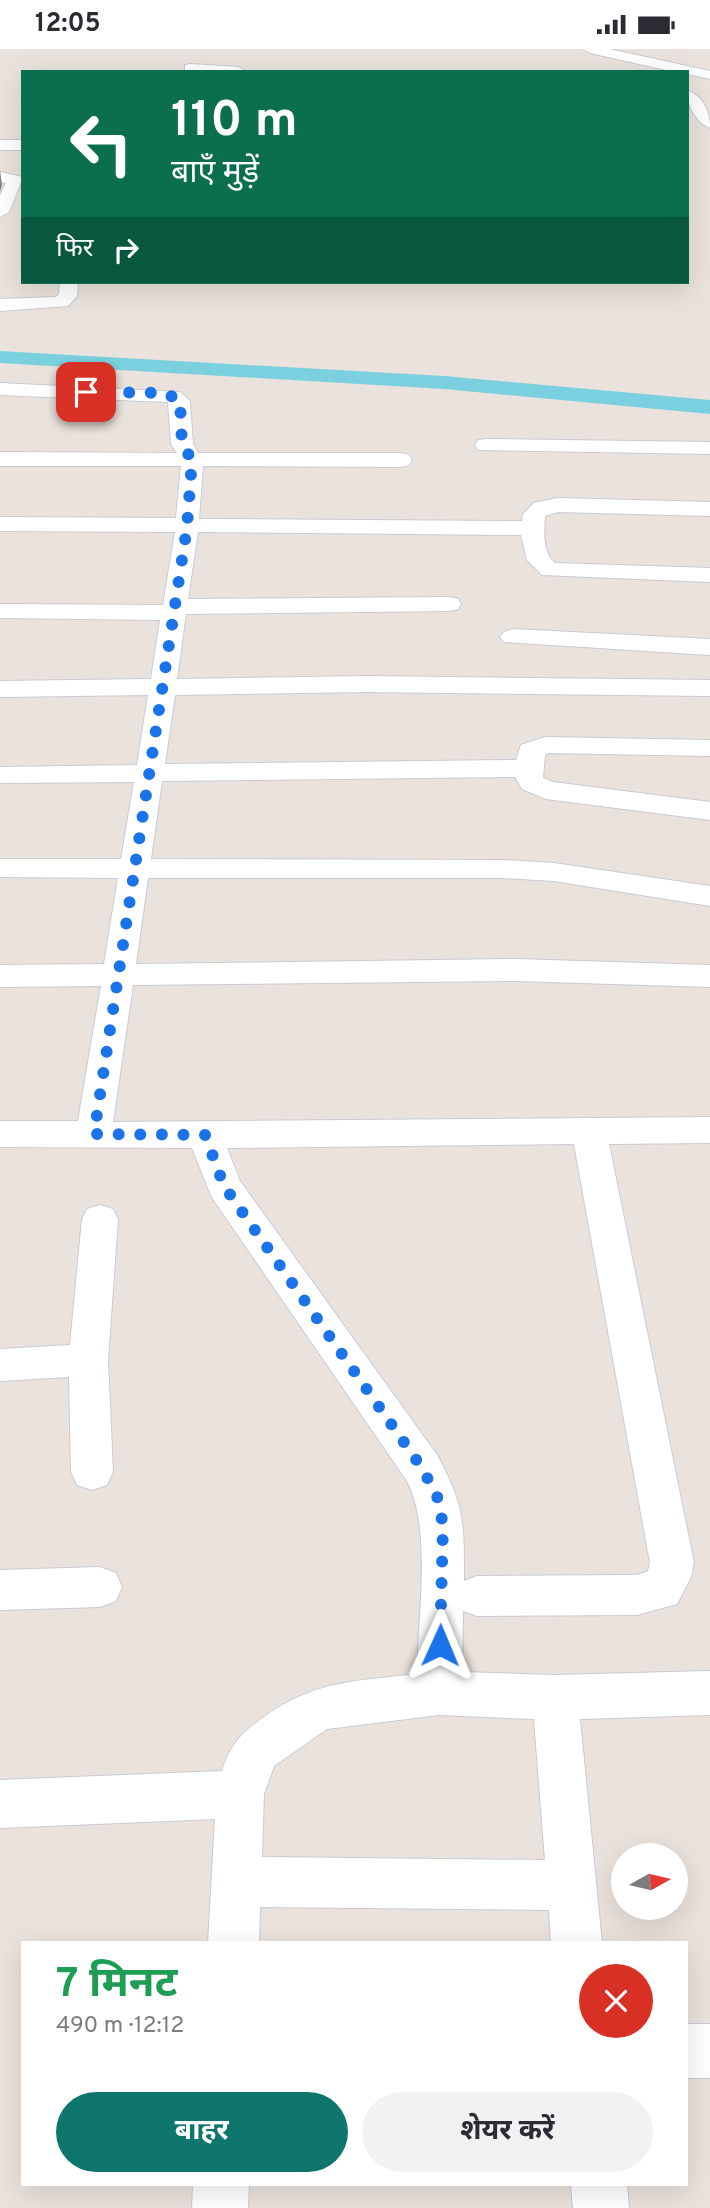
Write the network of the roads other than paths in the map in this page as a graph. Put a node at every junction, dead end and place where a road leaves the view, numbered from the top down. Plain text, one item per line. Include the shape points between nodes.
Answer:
1 (590, 49) edge
2 (710, 61) edge
3 (666, 67) edge
4 (190, 68) dead end
5 (234, 68) edge
6 (688, 70) edge
7 (689, 70) edge
8 (710, 73) edge
9 (689, 96) edge
10 (710, 123) edge
11 (0, 145) edge
12 (21, 145) edge
13 (21, 164) edge
14 (0, 165) edge
15 (0, 177) edge
16 (0, 212) edge
17 (69, 284) edge
18 (0, 305) edge
19 (0, 389) edge
20 (40, 438) dead end
21 (486, 445) dead end
22 (710, 448) edge
23 (187, 452) junction
24 (0, 459) edge
25 (401, 460) dead end
26 (710, 509) edge
27 (0, 524) edge
28 (187, 527) junction
29 (532, 528) junction
30 (710, 575) edge
31 (449, 604) dead end
32 (174, 610) junction
33 (0, 611) edge
34 (513, 637) dead end
35 (710, 646) edge
36 (710, 688) edge
37 (0, 689) edge
38 (162, 689) junction
39 (710, 748) edge
40 (529, 768) junction
41 (149, 772) junction
42 (0, 775) edge
43 (710, 811) edge
44 (134, 867) junction
45 (0, 868) edge
46 (710, 896) edge
47 (118, 974) junction
48 (0, 976) edge
49 (710, 976) edge
50 (710, 1130) edge
51 (589, 1131) junction
52 (0, 1134) edge
53 (94, 1134) junction
54 (205, 1135) junction
55 (100, 1219) dead end
56 (88, 1360) junction
57 (0, 1365) edge
58 (92, 1472) dead end
59 (100, 1587) dead end
60 (0, 1590) edge
61 (477, 1596) dead end
62 (439, 1693) junction
63 (710, 1693) edge
64 (555, 1697) junction
65 (240, 1794) junction
66 (0, 1804) edge
67 (236, 1882) junction
68 (572, 1885) junction
69 (233, 1941) edge
70 (577, 1941) edge
71 (688, 2051) edge
72 (710, 2051) edge
73 (221, 2186) edge
74 (599, 2186) edge
75 (219, 2208) edge
76 (601, 2208) edge

1 - 3 street
2 - 3 street
3 - 6 street
4 - 5 street
7 - 8 street
9 - 10 street
11 - 12 street
13 - 14 street
15 - 16 street via 16,179
17 - 18 street via 68,296 61,302
19 - 23 street via 173,395 180,401
20 - 23 street
21 - 22 street
23 - 24 street
23 - 25 street
23 - 28 street
26 - 29 street via 558,506 534,514
27 - 28 street
28 - 29 street
28 - 32 street
29 - 30 street via 537,560 550,570
31 - 32 street
32 - 33 street
32 - 38 street
34 - 35 street
36 - 38 street via 366,684
37 - 38 street
38 - 41 street
39 - 40 street via 545,744 531,751
40 - 41 street
40 - 43 street via 531,783 546,790
41 - 42 street
41 - 44 street
44 - 45 street
44 - 46 street via 502,869 554,872
44 - 47 street
47 - 48 street
47 - 49 street via 516,970
47 - 53 street
50 - 51 street
51 - 54 street
51 - 61 street via 672,1563 669,1577 661,1590 636,1595
52 - 53 street
53 - 54 street
54 - 62 street via 224,1186 437,1496 443,1525
55 - 56 street
56 - 57 street
56 - 58 street
59 - 60 street
62 - 64 street
62 - 65 street via 309,1713 257,1750
63 - 64 street
64 - 68 street
65 - 66 street
65 - 67 street
67 - 68 street
67 - 69 street
68 - 70 street
71 - 72 street
73 - 75 street
74 - 76 street

